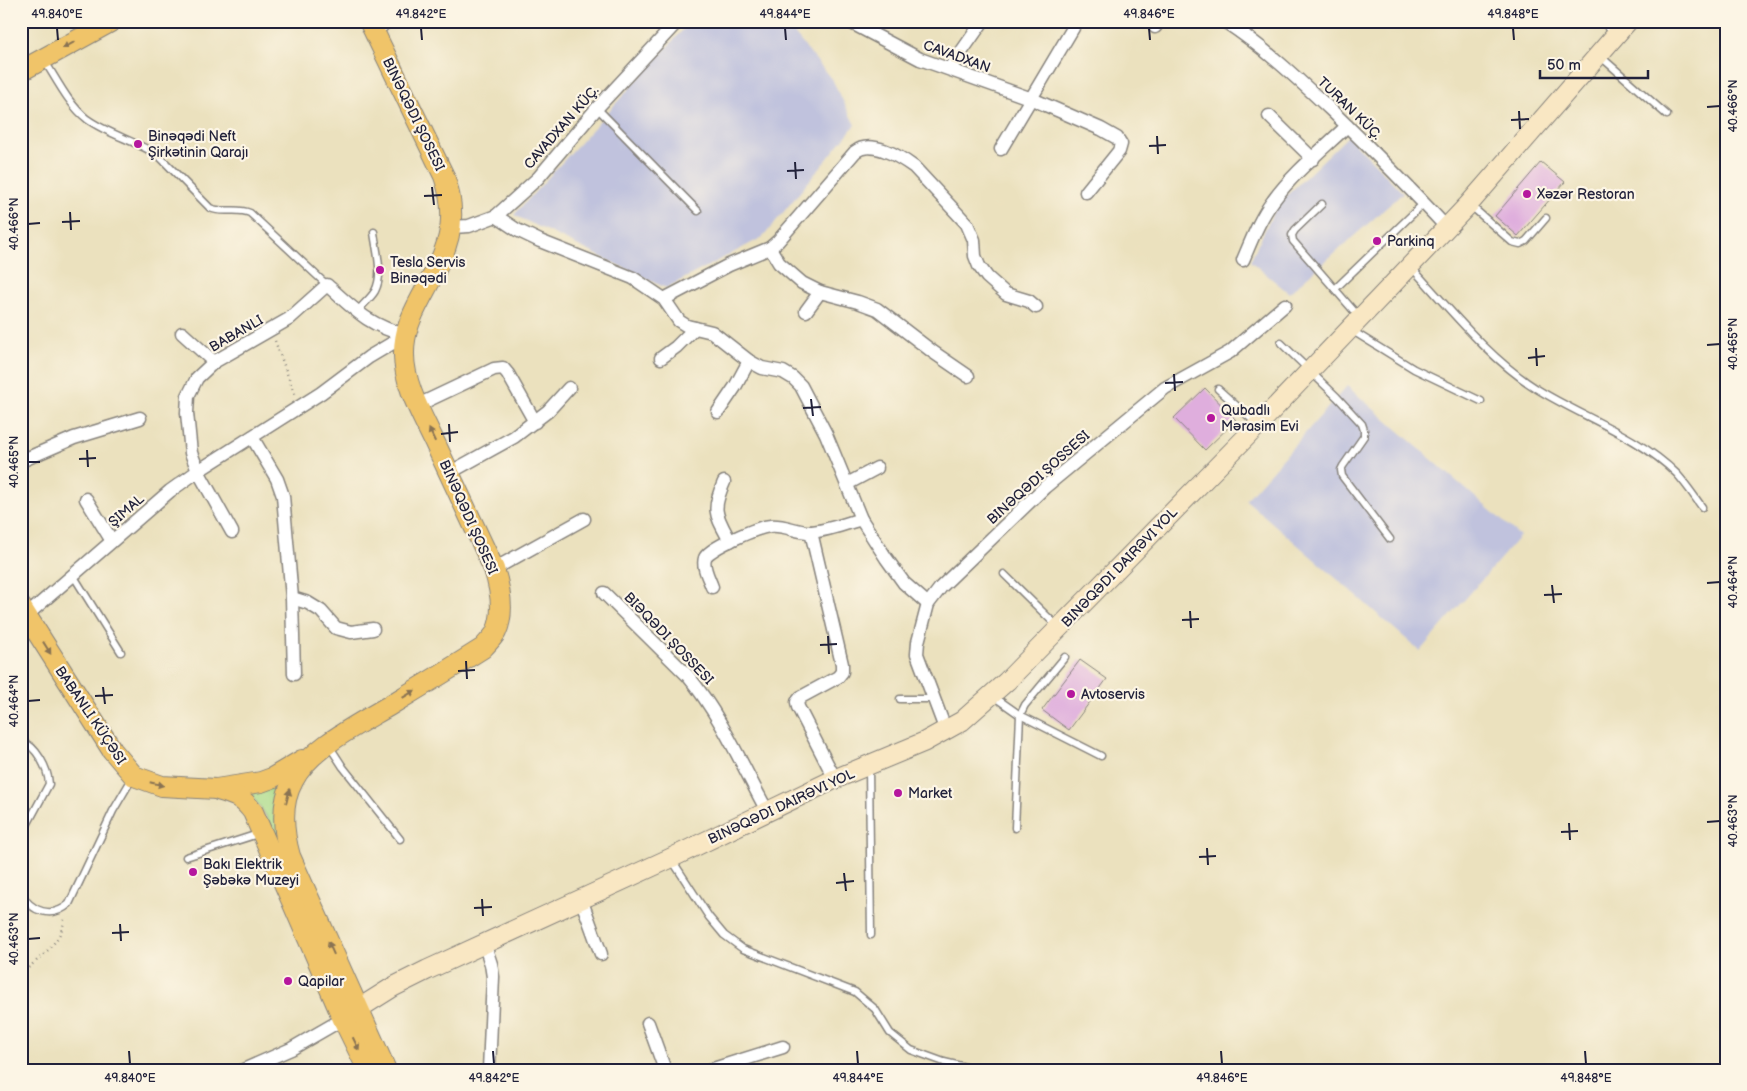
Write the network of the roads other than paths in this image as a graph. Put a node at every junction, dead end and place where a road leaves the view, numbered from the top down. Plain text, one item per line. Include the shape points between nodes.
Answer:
1 (112, 21) edge
2 (678, 21) edge
3 (848, 21) edge
4 (983, 21) edge
5 (1224, 21) edge
6 (1250, 21) edge
7 (376, 25) edge
8 (1617, 25) edge
9 (1073, 28) dead end
10 (1241, 32) junction
11 (1599, 55) junction
12 (43, 59) junction
13 (950, 68) junction
14 (21, 71) edge
15 (1032, 99) junction
16 (597, 108) junction
17 (1667, 115) dead end
18 (1269, 116) dead end
19 (1347, 126) junction
20 (1001, 149) dead end
21 (1312, 159) junction
22 (1086, 192) dead end
23 (1424, 203) junction
24 (1322, 204) dead end
25 (1469, 204) junction
26 (698, 211) dead end
27 (496, 216) junction
28 (1546, 218) dead end
29 (452, 227) junction
30 (1447, 228) junction
31 (374, 232) dead end
32 (770, 248) junction
33 (1243, 260) dead end
34 (1410, 266) junction
35 (327, 285) junction
36 (1334, 289) junction
37 (820, 292) junction
38 (664, 299) junction
39 (1285, 305) dead end
40 (1036, 307) dead end
41 (806, 311) dead end
42 (357, 312) junction
43 (1355, 324) junction
44 (695, 328) junction
45 (182, 333) dead end
46 (406, 335) junction
47 (1281, 343) dead end
48 (661, 358) dead end
49 (749, 361) junction
50 (214, 362) junction
51 (1310, 371) junction
52 (968, 376) dead end
53 (569, 388) dead end
54 (1218, 389) dead end
55 (1481, 401) dead end
56 (418, 405) junction
57 (718, 412) dead end
58 (140, 418) dead end
59 (535, 422) junction
60 (1258, 425) junction
61 (252, 438) junction
62 (21, 461) edge
63 (877, 468) dead end
64 (198, 471) junction
65 (449, 473) junction
66 (724, 482) dead end
67 (846, 484) junction
68 (86, 499) dead end
69 (1702, 507) dead end
70 (584, 519) dead end
71 (861, 519) junction
72 (232, 532) dead end
73 (811, 532) junction
74 (1390, 539) dead end
75 (112, 541) junction
76 (730, 541) junction
77 (494, 569) junction
78 (1004, 574) dead end
79 (73, 575) junction
80 (712, 587) dead end
81 (604, 592) dead end
82 (292, 598) junction
83 (928, 604) junction
84 (23, 614) edge
85 (1059, 628) junction
86 (372, 630) dead end
87 (121, 652) dead end
88 (1065, 657) dead end
89 (294, 674) dead end
90 (992, 696) junction
91 (900, 699) dead end
92 (933, 699) junction
93 (1020, 715) junction
94 (946, 732) junction
95 (21, 741) edge
96 (327, 743) junction
97 (1101, 756) dead end
98 (869, 766) junction
99 (134, 776) junction
100 (835, 780) junction
101 (216, 789) junction
102 (767, 811) junction
103 (1015, 828) dead end
104 (262, 833) junction
105 (21, 836) edge
106 (400, 840) dead end
107 (186, 857) dead end
108 (671, 858) junction
109 (21, 893) edge
110 (581, 899) junction
111 (871, 934) dead end
112 (484, 943) junction
113 (601, 954) dead end
114 (351, 1014) junction
115 (648, 1023) dead end
116 (783, 1047) dead end
117 (250, 1069) edge
118 (368, 1070) edge
119 (386, 1070) edge
120 (489, 1070) edge
121 (665, 1070) edge
122 (710, 1070) edge
123 (978, 1070) edge

1 -> 12 main road
2 - 16 street, CAVADXAN KÜÇ.
3 - 13 street, CAVADXAN via 904,52
4 - 13 street
5 - 10 street, TURAN KÜÇ.
6 - 10 street
7 - 29 main road, BINƏQƏDI ŞOSESI via 444,176 451,198
8 - 11 main road, BINƏQƏDI DAIRƏVI YOL
9 - 15 street
10 - 19 street, TURAN KÜÇ. via 1283,65
11 - 17 lane
11 - 25 main road, BINƏQƏDI DAIRƏVI YOL
12 - 14 main road
12 - 35 lane via 74,106 88,119 150,149 210,208 218,212 243,210 250,213
13 - 15 street, CAVADXAN
15 - 20 street
15 - 22 street, CAVADXAN via 1118,138 1121,144 1119,151
16 - 26 lane
16 - 27 street, CAVADXAN KÜÇ. via 538,178
18 - 21 street
19 - 21 street
19 - 23 street, TURAN KÜÇ.
21 - 33 street via 1272,202
23 - 30 street, TURAN KÜÇ.
23 - 36 lane
24 - 36 lane via 1292,235 1293,241
25 - 28 lane via 1512,242 1520,244
25 - 30 main road, BINƏQƏDI DAIRƏVI YOL
27 - 29 street, CAVADXAN KÜÇ. via 469,226
27 - 38 street via 540,241 633,278
29 - 46 main road, BINƏQƏDI ŞOSESI
30 - 34 main road, BINƏQƏDI DAIRƏVI YOL
31 - 42 lane via 378,281 375,291
32 - 37 street via 790,274
32 - 38 street
32 - 40 street via 855,152 872,146 914,167 966,224 974,240 978,266 987,277 1006,294 1029,301
34 - 43 main road, BINƏQƏDI DAIRƏVI YOL
34 - 69 lane via 1480,342 1506,365 1536,388 1649,451 1677,474
35 - 42 street
35 - 50 street via 289,319
36 - 43 lane
37 - 41 street
37 - 52 street via 877,310
38 - 44 street via 679,321
39 - 83 street, BINƏQƏDI ŞOSSESI via 1230,352 1165,388 1045,487 941,587
42 - 46 street via 374,324
43 - 51 main road, BINƏQƏDI DAIRƏVI YOL
43 - 55 lane via 1414,369
44 - 48 street
44 - 49 street via 712,332
45 - 50 street
46 - 56 main road, BINƏQƏDI ŞOSESI via 406,370
46 - 61 street, ŞIMAL
47 - 51 lane
49 - 57 street
49 - 67 street via 762,368 783,372 801,386 826,434
50 - 64 street via 197,378 188,396 191,453
51 - 60 main road, BINƏQƏDI DAIRƏVI YOL
51 - 74 lane via 1362,424 1364,436 1343,466 1342,476
53 - 59 street
54 - 60 lane
56 - 59 street via 494,369 503,368
65 -> 56 main road, BINƏQƏDI ŞOSESI
58 - 62 street via 74,438
59 - 65 street
60 - 85 main road, BINƏQƏDI DAIRƏVI YOL
61 - 64 street, ŞIMAL
61 - 82 street via 284,496
63 - 67 street
64 - 72 street
64 - 75 street, ŞIMAL
65 - 77 main road, BINƏQƏDI ŞOSESI
66 - 76 street via 716,500 716,511
67 - 71 street
68 - 75 street
70 - 77 street
71 - 73 street
71 - 83 street via 904,583
73 - 76 street via 769,526
73 - 100 street via 842,672 797,702
75 - 79 street, ŞIMAL
76 - 80 street via 708,552 705,558 704,566
96 -> 77 main road, BINƏQƏDI ŞOSESI via 483,648 496,632 500,617
78 - 85 lane
79 - 84 street, ŞIMAL
79 - 87 lane
81 - 102 street, BIƏQƏDI ŞOSSESI via 699,689
82 - 86 street via 321,611 336,628 351,632
82 - 89 street
83 - 92 street, BINƏQƏDI ŞOSSESI via 917,654
84 -> 99 main road via 112,750
85 - 90 main road, BINƏQƏDI DAIRƏVI YOL
88 - 93 lane via 1024,705
90 - 93 lane
90 - 94 main road, BINƏQƏDI DAIRƏVI YOL
91 - 92 lane
92 - 94 street, BINƏQƏDI ŞOSSESI
93 - 97 lane
93 - 103 lane
94 - 98 main road, BINƏQƏDI DAIRƏVI YOL
95 - 105 lane via 33,748 48,775 49,784
96 - 101 main road via 272,778
96 - 106 lane
114 -> 96 main road, BINƏQƏDI ŞOSESI via 286,839 284,811 293,779
98 - 100 main road, BINƏQƏDI DAIRƏVI YOL
98 - 111 lane
99 -> 101 main road via 162,786
99 - 109 lane via 113,811 69,904 56,913 37,910 26,902
100 - 102 main road, BINƏQƏDI DAIRƏVI YOL
101 - 104 main road, BINƏQƏDI ŞOSESI via 246,802
102 - 108 main road, BINƏQƏDI DAIRƏVI YOL
104 - 107 lane
104 - 114 main road, BINƏQƏDI ŞOSESI
108 - 110 main road, BINƏQƏDI DAIRƏVI YOL
108 - 123 lane via 709,917 724,935 743,949 855,992 875,1009 890,1033 911,1050
110 - 112 main road, BINƏQƏDI DAIRƏVI YOL
110 - 113 street
112 - 114 main road, BINƏQƏDI DAIRƏVI YOL via 393,987
112 - 120 street via 493,977
114 - 117 street
114 -> 118 main road, BINƏQƏDI ŞOSESI
114 - 119 main road, BINƏQƏDI ŞOSESI
115 - 121 street
116 - 122 street

